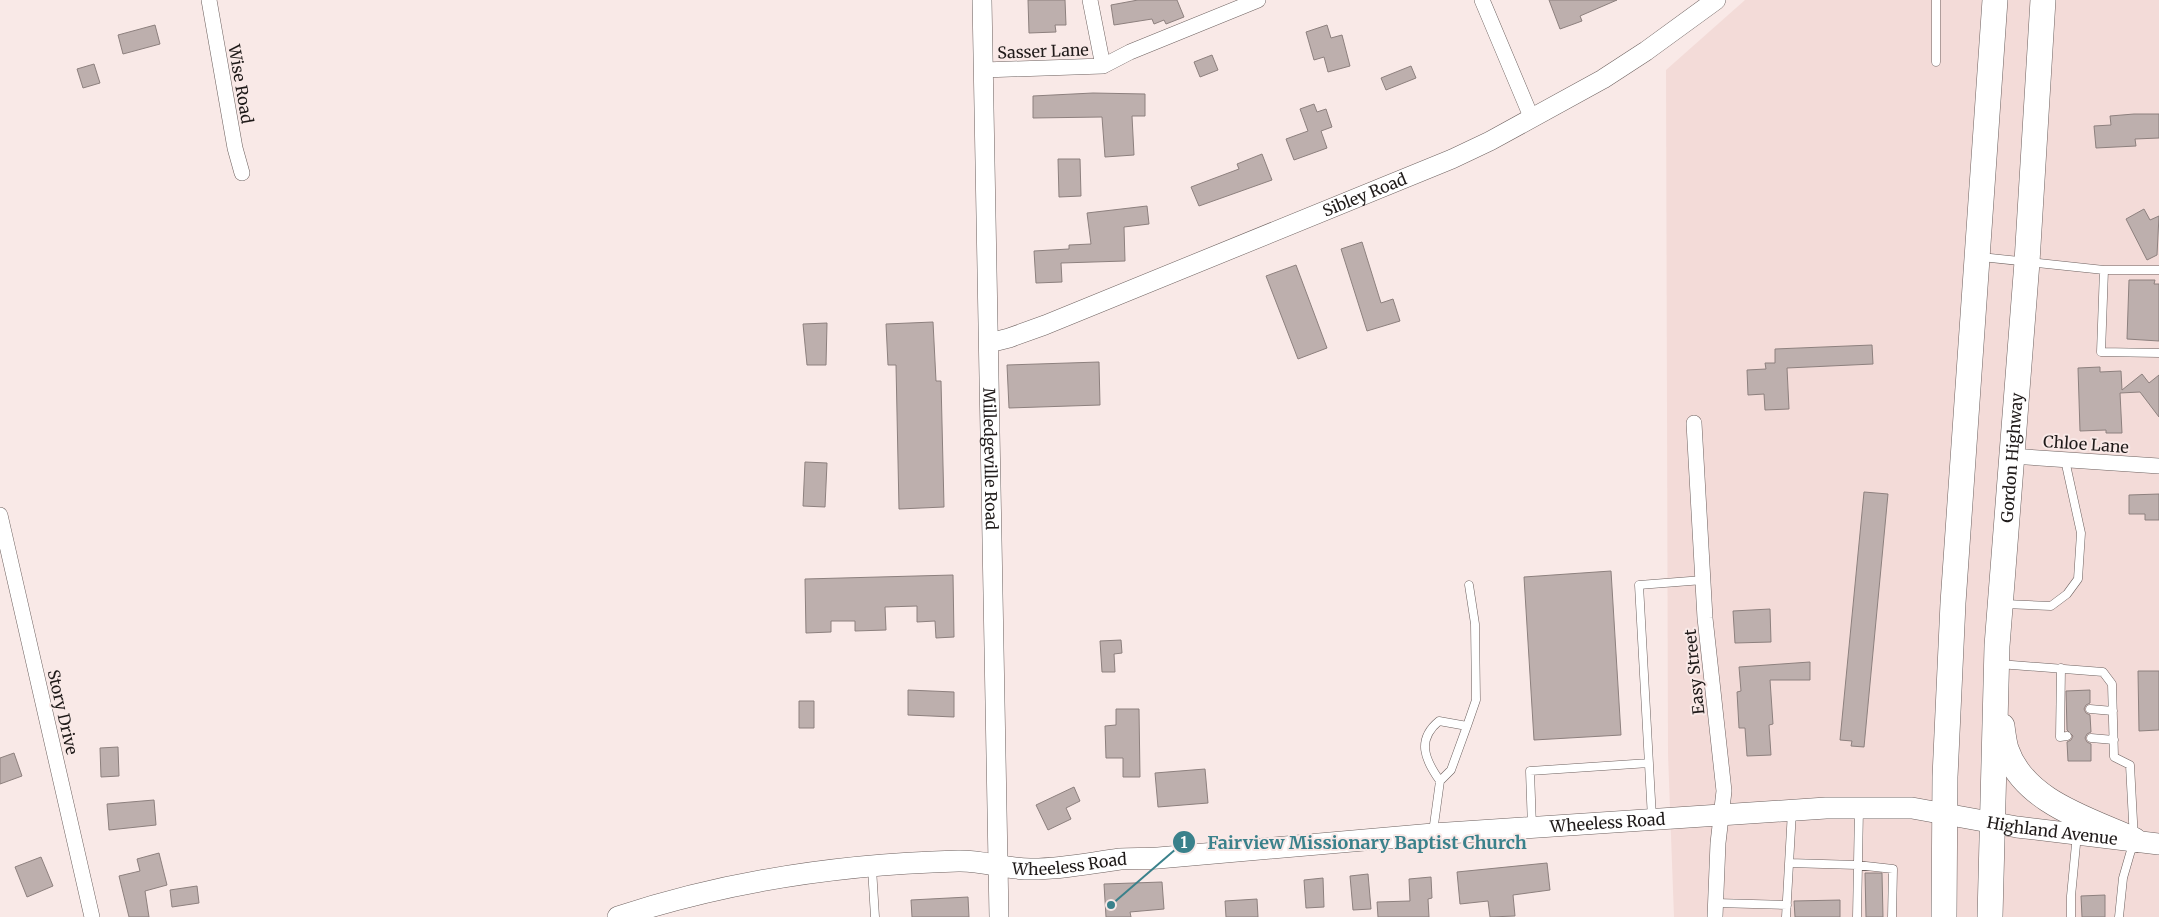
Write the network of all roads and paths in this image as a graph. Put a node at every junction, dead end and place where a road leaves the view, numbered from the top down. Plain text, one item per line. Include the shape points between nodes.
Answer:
1 (209, 0) edge
2 (982, 0) edge
3 (1090, 0) edge
4 (1258, 0) edge
5 (1482, 0) edge
6 (1716, 0) edge
7 (1936, 0) edge
8 (1995, 0) edge
9 (2044, 0) edge
10 (1936, 62) dead end
11 (1103, 66) junction
12 (984, 70) junction
13 (1532, 119) junction
14 (242, 173) dead end
15 (1977, 257) junction
16 (2027, 262) junction
17 (2104, 270) junction
18 (2159, 270) edge
19 (989, 343) junction
20 (2159, 353) edge
21 (1694, 423) dead end
22 (2011, 456) junction
23 (2065, 460) junction
24 (2159, 466) edge
25 (0, 515) edge
26 (1703, 580) junction
27 (1469, 585) dead end
28 (2000, 604) junction
29 (1997, 664) junction
30 (2060, 668) junction
31 (1995, 696) junction
32 (2090, 709) dead end
33 (2113, 711) junction
34 (1467, 726) junction
35 (2067, 736) dead end
36 (2091, 738) dead end
37 (2114, 740) junction
38 (1649, 763) junction
39 (1440, 781) junction
40 (1859, 808) junction
41 (1793, 809) junction
42 (1721, 814) junction
43 (1945, 814) junction
44 (1652, 819) junction
45 (1992, 822) junction
46 (1532, 827) junction
47 (1433, 834) junction
48 (2077, 834) junction
49 (2134, 840) junction
50 (2159, 844) edge
51 (1789, 863) junction
52 (997, 865) junction
53 (1857, 865) junction
54 (872, 866) junction
55 (1883, 893) dead end
56 (1892, 894) junction
57 (1787, 905) junction
58 (1716, 910) edge
59 (1866, 912) dead end
60 (1883, 913) dead end
61 (1857, 915) edge
62 (1892, 915) edge
63 (92, 917) edge
64 (618, 917) edge
65 (875, 917) edge
66 (998, 917) edge
67 (1786, 917) edge
68 (1944, 917) edge
69 (1990, 917) edge
70 (2071, 917) edge
71 (2119, 917) edge

1 - 14 street, Wise Road via 234,148
2 - 12 street, Milledgeville Road
3 - 11 street, Sasser Lane
4 - 11 street, Sasser Lane
5 - 13 street
6 - 13 street, Sibley Road via 1639,56
7 - 10 lane
8 - 15 highway
9 - 16 highway, Gordon Highway
11 - 12 street, Sasser Lane
12 - 19 street, Milledgeville Road
13 - 19 street, Sibley Road via 1452,159 1045,325
15 - 16 lane
15 - 43 highway via 1953,603
16 - 17 lane
16 - 22 highway, Gordon Highway
17 - 18 lane
17 - 20 lane via 2101,352
19 - 52 street, Milledgeville Road
21 - 26 street, Easy Street
22 - 23 street, Chloe Lane
22 - 28 highway, Gordon Highway
23 - 24 street, Chloe Lane
23 - 28 lane via 2082,533 2078,579 2067,594 2051,606
25 - 63 street, Story Drive
26 - 38 lane via 1639,585
26 - 42 street, Easy Street via 1724,791
27 - 34 lane via 1475,624 1476,700
28 - 29 highway, Gordon Highway
29 - 30 lane
29 - 31 highway, Gordon Highway
30 - 33 lane via 2103,672 2112,684
30 - 35 lane via 2064,706 2060,736
31 - 45 highway, Gordon Highway
31 - 49 highway via 2006,749 2016,770 2035,791
32 - 33 lane
33 - 37 lane
34 - 39 lane via 1451,770
34 - 39 lane via 1439,722 1429,730 1425,743 1427,763
36 - 37 lane
37 - 49 lane via 2114,757 2130,765
38 - 44 lane
38 - 46 lane via 1530,771
39 - 47 lane
40 - 41 main road, Wheeless Road
40 - 43 main road, Wheeless Road via 1912,808
40 - 53 lane
41 - 42 main road, Wheeless Road
41 - 51 lane
42 - 44 main road, Wheeless Road
42 - 58 street, Easy Street
43 - 45 main road, Highland Avenue
43 - 68 highway
44 - 46 main road, Wheeless Road
45 - 48 main road, Highland Avenue
45 - 69 highway, Gordon Highway
46 - 47 main road, Wheeless Road
47 - 52 main road, Wheeless Road via 1120,859 1080,867 1031,870
48 - 49 main road, Highland Avenue
48 - 70 lane
49 - 50 main road, Highland Avenue
49 - 71 lane via 2123,878
51 - 53 lane
51 - 57 lane
52 - 54 main road, Wheeless Road via 961,861
52 - 66 street, Milledgeville Road
53 - 56 lane via 1892,869
53 - 61 lane via 1861,892
54 - 64 main road, Wheeless Road via 715,890
54 - 65 lane
55 - 56 lane
56 - 62 lane
57 - 58 lane
57 - 67 lane
59 - 61 lane
60 - 62 lane

